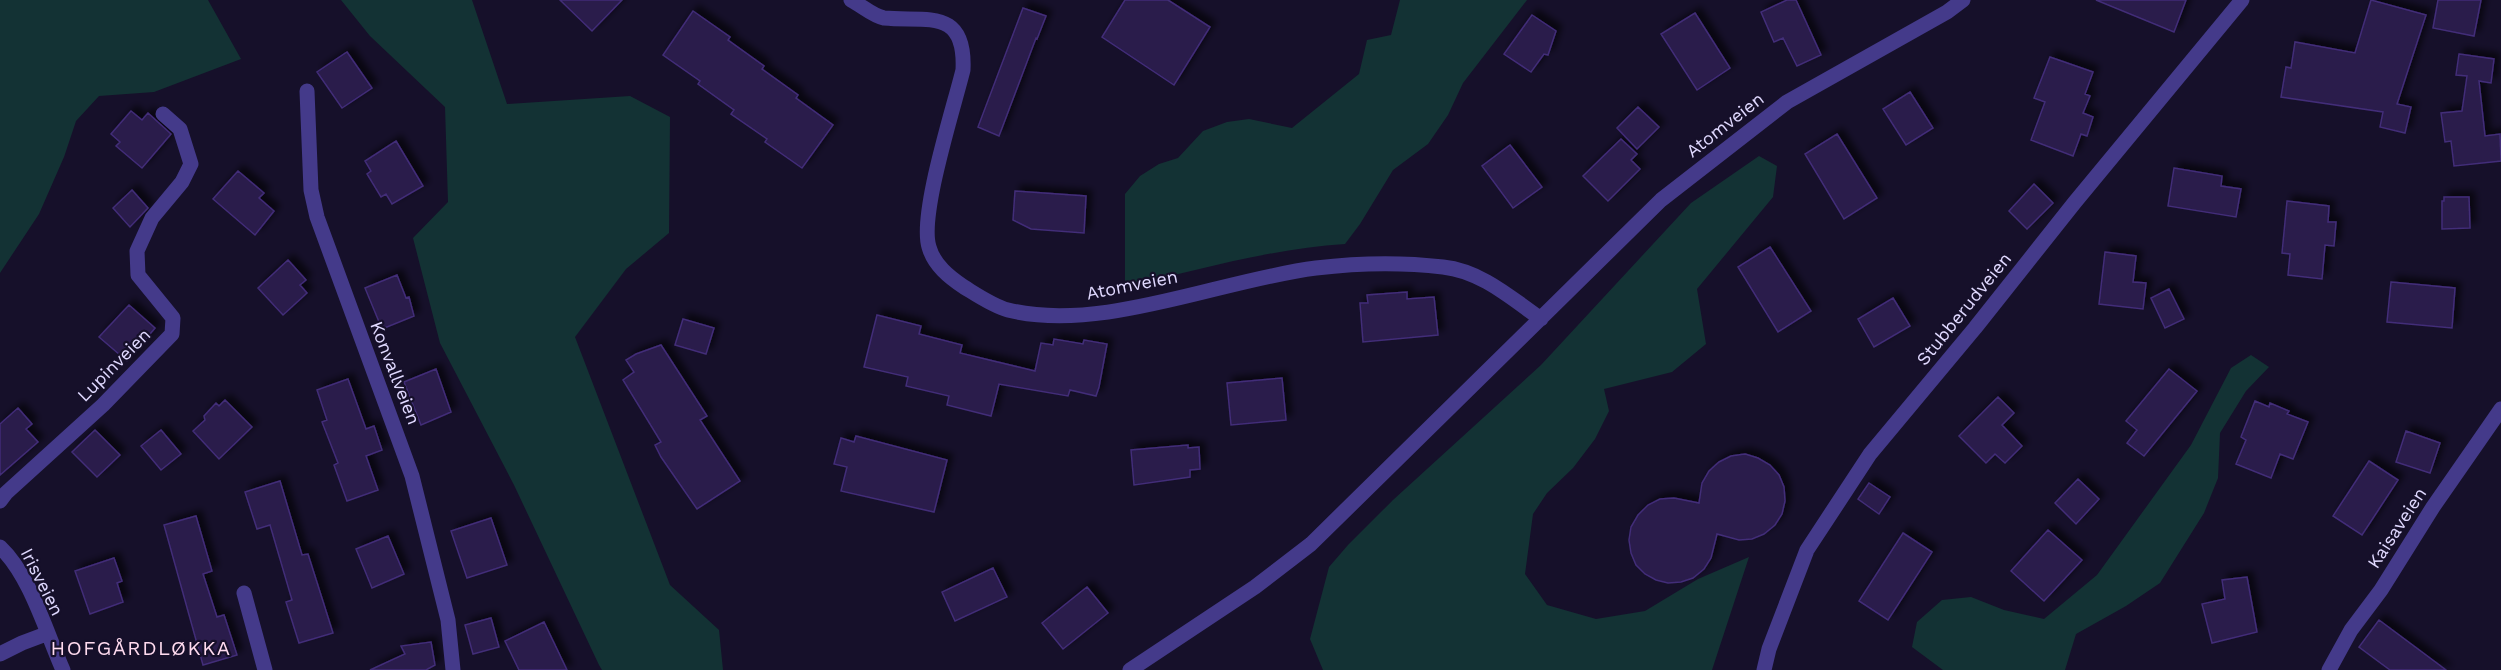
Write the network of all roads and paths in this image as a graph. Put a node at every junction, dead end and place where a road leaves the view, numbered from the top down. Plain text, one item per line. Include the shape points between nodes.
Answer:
1 (851, 0) edge
2 (1962, 0) edge
3 (2242, 0) edge
4 (307, 91) dead end
5 (163, 114) dead end
6 (1541, 319) junction
7 (2501, 409) edge
8 (0, 501) edge
9 (0, 547) edge
10 (244, 593) dead end
11 (46, 634) junction
12 (0, 654) edge
13 (63, 670) edge
14 (265, 670) edge
15 (453, 670) edge
16 (1130, 670) edge
17 (1764, 670) edge
18 (2329, 670) edge

1 - 6 street, Atomveien via 881,18 929,18 956,33 964,50 963,70 932,195 927,223 929,247 945,274 1006,310 1047,316 1098,314 1316,268 1408,264 1473,274
2 - 6 street, Atomveien via 1802,92 1763,119 1661,200
3 - 17 street, Stubberudveien via 1870,454 1808,550
4 - 15 street, Konvallveien via 311,190 317,217 412,476 448,620
5 - 8 street, Lupinveien via 180,129 191,164 182,182 152,218 137,251 138,275 173,318 172,334
6 - 16 street, Atomveien via 1311,544
7 - 18 street, Kaisaveien via 2351,630
9 - 11 street, Irisveien via 29,590
10 - 14 street
11 - 12 street
11 - 13 street, Irisveien

